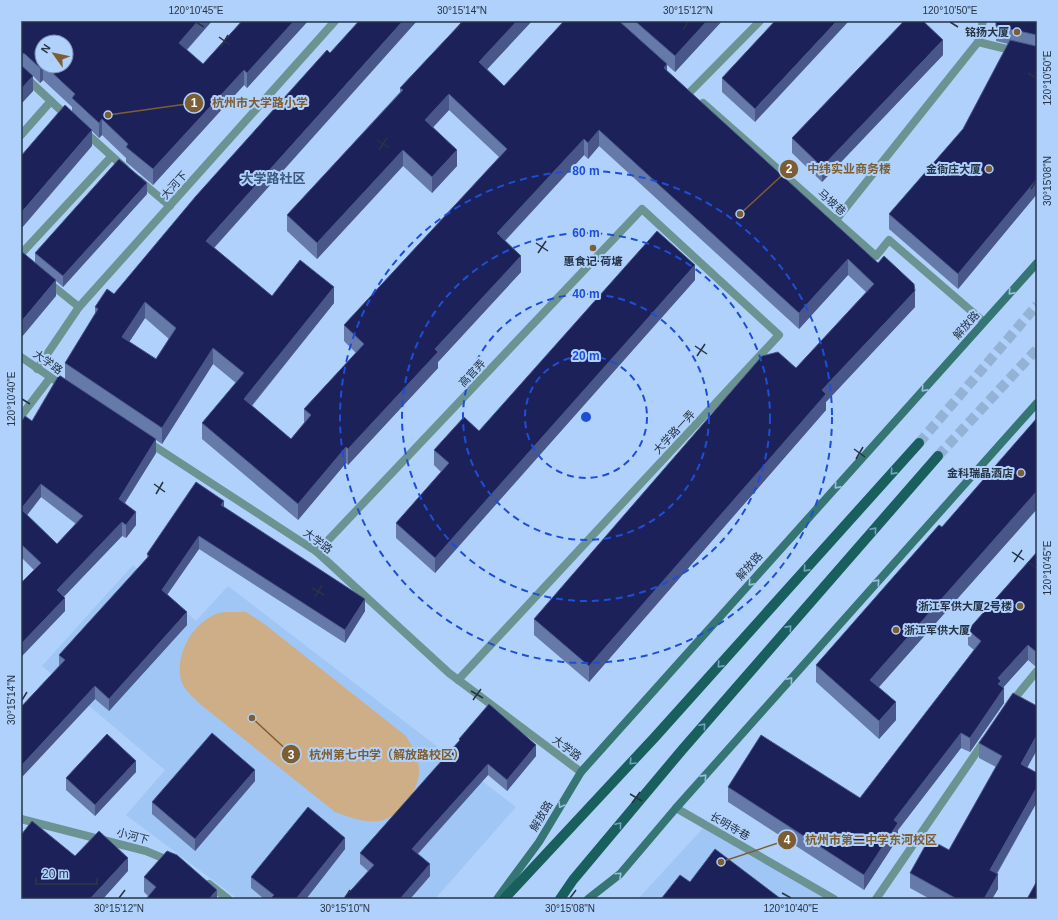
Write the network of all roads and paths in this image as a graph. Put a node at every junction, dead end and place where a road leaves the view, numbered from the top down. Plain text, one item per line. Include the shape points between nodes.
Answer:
1 (335, 21) edge
2 (760, 21) edge
3 (983, 21) edge
4 (978, 42) junction
5 (1022, 53) edge
6 (21, 73) edge
7 (51, 101) junction
8 (21, 135) edge
9 (111, 157) junction
10 (170, 206) junction
11 (642, 210) joint
12 (836, 220) junction
13 (21, 254) edge
14 (1037, 263) edge
15 (38, 274) edge
16 (79, 307) junction
17 (984, 322) junction
18 (21, 357) edge
19 (37, 369) junction
20 (50, 378) junction
21 (70, 391) edge
22 (1037, 403) edge
23 (21, 416) edge
24 (144, 439) edge
25 (919, 443) tunnel mouth
26 (938, 456) tunnel mouth
27 (317, 552) junction
28 (1037, 671) edge
29 (458, 680) junction
30 (1006, 709) edge
31 (988, 735) edge
32 (581, 772) junction
33 (676, 808) junction
34 (21, 819) edge
35 (178, 865) edge
36 (204, 880) edge
37 (228, 899) edge
38 (498, 899) edge
39 (504, 899) edge
40 (560, 899) edge
41 (588, 899) edge
42 (834, 899) edge
43 (876, 899) edge

1 - 10 street, 大河下
2 - 12 street, 马坡巷 via 688,90
3 - 4 street
4 - 5 street
4 - 12 street
6 - 7 street
7 - 8 street
7 - 9 street
9 - 10 street
9 - 13 street
10 - 16 street, 大河下
11 - 27 street, 高官弄
11 - 29 street, 大学路一弄 via 779,335
12 - 17 street, 马坡巷 via 876,256 889,240
14 -> 17 main road, 解放路
15 - 16 street
16 - 19 street, 大河下
17 -> 32 main road, 解放路
18 - 19 street, 大学路
19 - 20 street, 大学路
20 - 21 street, 大学路
20 - 23 street
33 -> 22 main road
24 - 27 street, 大学路
25 -> 39 main road via 655,737
40 -> 26 main road via 682,750
27 - 29 street, 大学路
28 - 30 street via 1019,698
29 - 32 street, 大学路
31 - 43 street
32 -> 38 main road, 解放路 via 539,842
41 -> 33 main road via 620,874
33 - 42 street, 长明寺巷
34 - 35 street, 小河下 via 146,851
36 - 37 street

